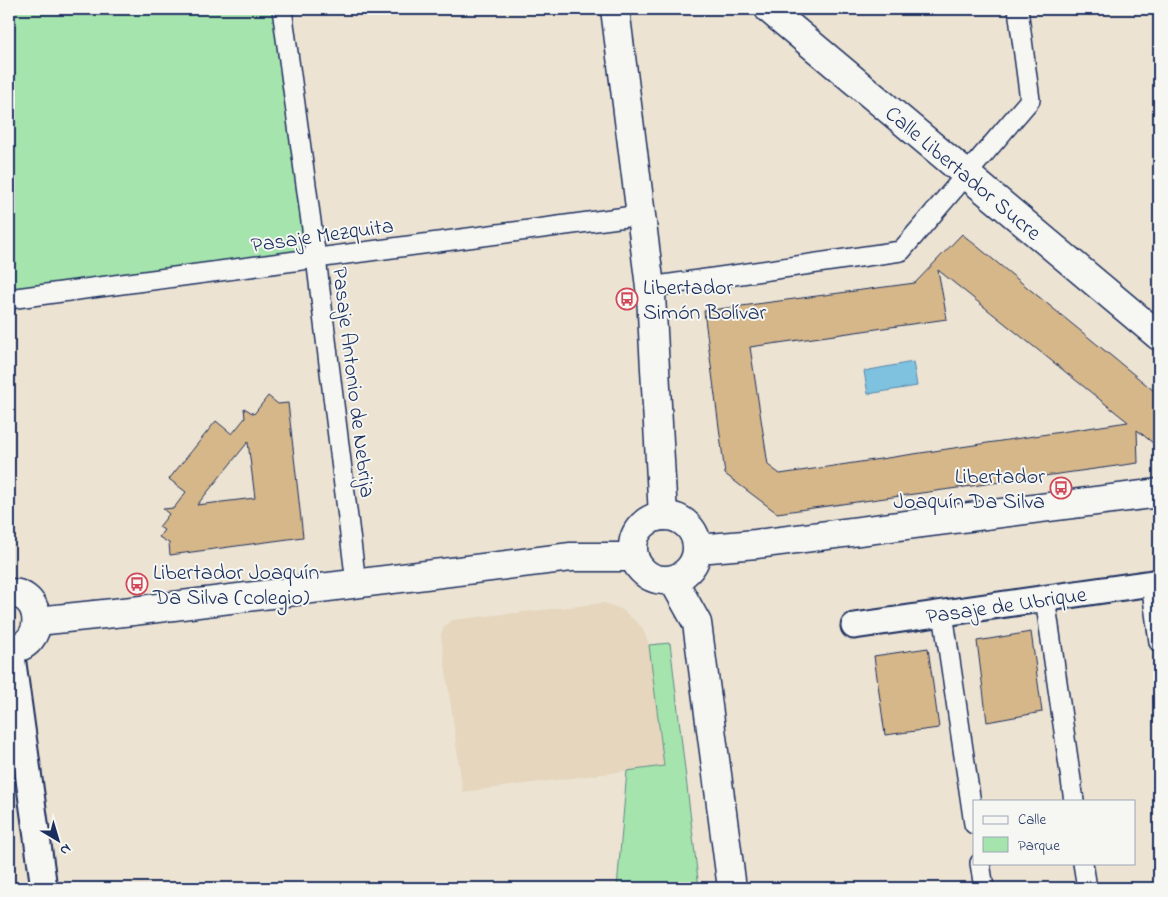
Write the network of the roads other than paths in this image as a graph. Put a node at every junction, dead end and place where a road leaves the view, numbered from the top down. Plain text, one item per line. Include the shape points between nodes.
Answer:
1 (282, 9) edge
2 (615, 9) edge
3 (769, 9) edge
4 (1018, 9) edge
5 (966, 174) junction
6 (641, 215) junction
7 (316, 258) junction
8 (650, 287) junction
9 (9, 299) edge
10 (1159, 336) edge
11 (1159, 493) edge
12 (663, 516) junction
13 (698, 549) junction
14 (634, 557) junction
15 (673, 580) junction
16 (1155, 582) edge
17 (356, 584) junction
18 (9, 593) edge
19 (1045, 598) junction
20 (943, 613) junction
21 (37, 620) junction
22 (854, 626) dead end
23 (1159, 642) edge
24 (10, 649) edge
25 (1074, 800) edge
26 (973, 817) edge
27 (980, 864) edge
28 (1083, 864) edge
29 (44, 888) edge
30 (732, 888) edge
31 (984, 888) edge
32 (1087, 888) edge

1 - 7 street, Pasaje Antonio de Nebrija
2 - 6 street
3 - 5 street, Calle Libertador Sucre
4 - 5 street via 1030,100
5 - 8 street via 902,251
5 - 10 street, Calle Libertador Sucre
6 - 7 street, Pasaje Mezquita
6 - 8 street
7 - 9 street, Pasaje Mezquita
7 - 17 street, Pasaje Antonio de Nebrija
8 - 12 street
11 - 13 street
12 - 13 street via 684,522 696,538
12 - 14 street via 645,523 638,530 632,548
13 - 15 street via 690,569
14 - 15 street via 644,574 653,579
14 - 17 street via 571,556
15 - 30 street via 697,623
16 - 19 street, Pasaje de Ubrique
16 - 23 street
17 - 21 street
18 - 21 street via 30,602
19 - 20 street, Pasaje de Ubrique
19 - 25 street
20 - 22 street, Pasaje de Ubrique
20 - 26 street
21 - 24 street via 36,629 26,643
24 - 29 street
27 - 31 street
28 - 32 street

